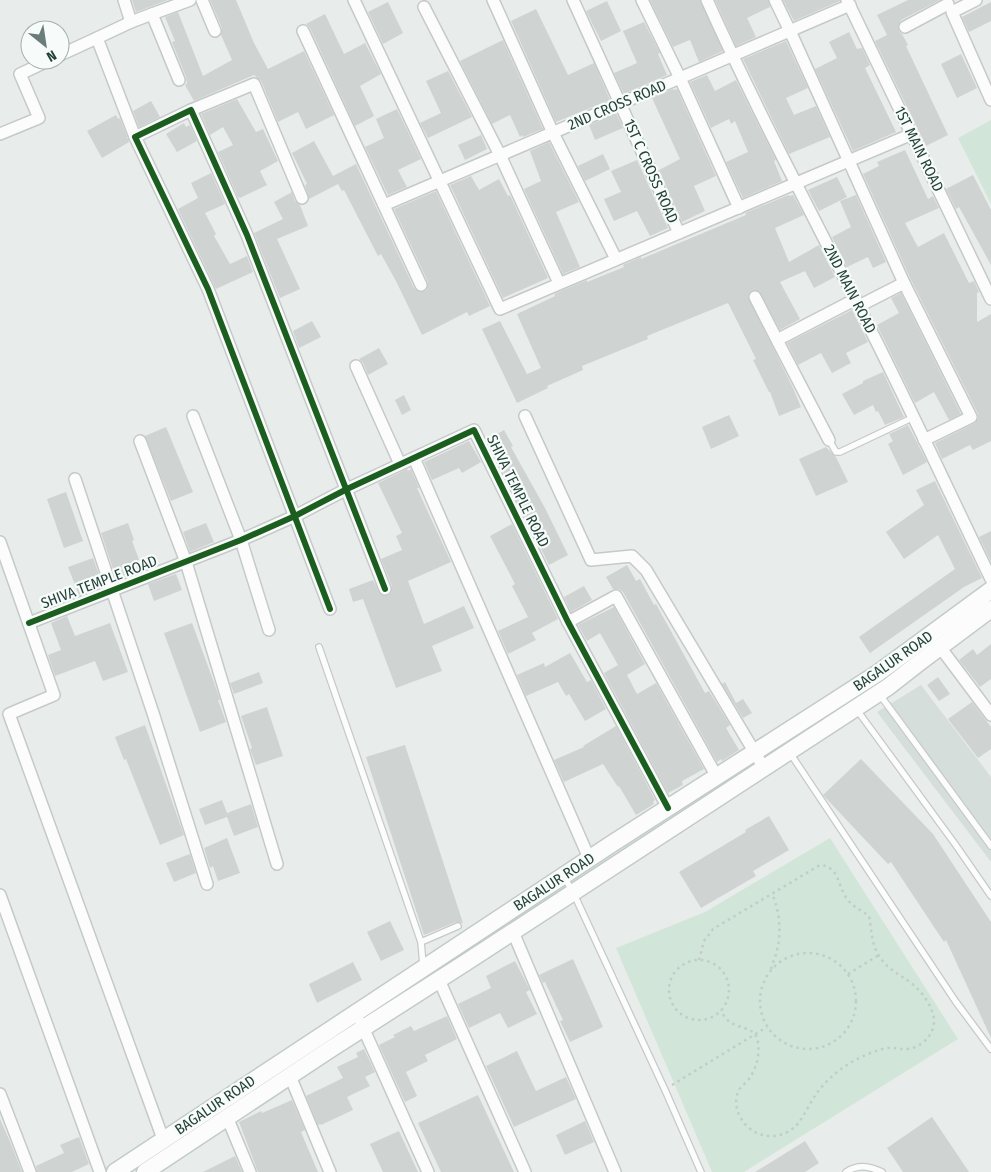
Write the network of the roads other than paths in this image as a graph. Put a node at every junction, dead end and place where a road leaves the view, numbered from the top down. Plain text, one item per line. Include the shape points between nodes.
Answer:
1 (124, 0) edge
2 (190, 0) edge
3 (202, 0) edge
4 (354, 0) edge
5 (493, 0) edge
6 (573, 0) edge
7 (642, 0) edge
8 (707, 0) edge
9 (775, 0) edge
10 (976, 0) edge
11 (848, 3) edge
12 (949, 5) edge
13 (424, 7) dead end
14 (152, 14) junction
15 (132, 22) junction
16 (905, 26) dead end
17 (215, 30) dead end
18 (304, 31) dead end
19 (790, 31) junction
20 (96, 38) junction
21 (70, 50) edge
22 (732, 56) junction
23 (29, 70) edge
24 (680, 78) junction
25 (179, 80) dead end
26 (991, 100) edge
27 (620, 104) junction
28 (191, 110) junction
29 (553, 133) junction
30 (0, 134) edge
31 (912, 134) junction
32 (135, 136) junction
33 (500, 155) junction
34 (849, 161) junction
35 (440, 181) junction
36 (795, 184) junction
37 (302, 198) dead end
38 (384, 205) junction
39 (739, 208) junction
40 (679, 233) junction
41 (616, 259) junction
42 (559, 283) junction
43 (904, 283) junction
44 (420, 285) dead end
45 (755, 296) dead end
46 (991, 299) edge
47 (857, 302) junction
48 (777, 340) junction
49 (356, 366) dead end
50 (193, 416) dead end
51 (525, 416) dead end
52 (914, 417) junction
53 (829, 440) joint
54 (924, 440) junction
55 (140, 441) dead end
56 (414, 458) junction
57 (400, 464) junction
58 (75, 480) dead end
59 (347, 489) junction
60 (295, 516) junction
61 (240, 540) junction
62 (0, 542) edge
63 (186, 562) junction
64 (991, 579) edge
65 (385, 589) dead end
66 (112, 590) junction
67 (991, 590) edge
68 (330, 609) dead end
69 (991, 609) edge
70 (568, 622) junction
71 (29, 623) junction
72 (270, 630) dead end
73 (319, 647) dead end
74 (940, 647) junction
75 (869, 679) junction
76 (879, 693) junction
77 (856, 708) junction
78 (991, 715) edge
79 (754, 752) junction
80 (789, 752) junction
81 (764, 768) junction
82 (717, 777) junction
83 (668, 808) junction
84 (991, 846) edge
85 (589, 858) junction
86 (277, 864) dead end
87 (563, 876) junction
88 (207, 884) dead end
89 (574, 892) junction
90 (0, 895) edge
91 (991, 896) edge
92 (458, 926) dead end
93 (513, 932) junction
94 (421, 942) junction
95 (424, 967) junction
96 (439, 980) junction
97 (356, 1012) junction
98 (364, 1028) junction
99 (991, 1049) edge
100 (290, 1076) junction
101 (0, 1094) edge
102 (227, 1117) junction
103 (163, 1139) junction
104 (30, 1172) edge
105 (100, 1172) edge
106 (115, 1172) edge
107 (145, 1172) edge
108 (250, 1172) edge
109 (330, 1172) edge
110 (428, 1172) edge
111 (525, 1172) edge
112 (615, 1172) edge
113 (701, 1172) edge
114 (846, 1172) edge
115 (882, 1172) edge

1 - 15 street
2 - 14 street
3 - 17 street
4 - 35 street
5 - 29 street
6 - 27 street, 1ST C CROSS ROAD
7 - 24 street
8 - 22 street, 2ND MAIN ROAD
9 - 19 street
10 - 12 street
11 - 19 street, 2ND CROSS ROAD
11 - 31 street, 1ST MAIN ROAD
12 - 16 street
12 - 26 street
13 - 33 street
14 - 15 street
14 - 25 street
15 - 20 street
18 - 38 street
19 - 22 street, 2ND CROSS ROAD
19 - 34 street
20 - 21 street
20 - 32 street
22 - 24 street, 2ND CROSS ROAD
22 - 36 street, 2ND MAIN ROAD
23 - 30 street via 20,74 39,118
24 - 27 street, 2ND CROSS ROAD
24 - 39 street
27 - 29 street, 2ND CROSS ROAD
27 - 40 street, 1ST C CROSS ROAD
28 - 32 street
28 - 37 street via 254,84
28 - 59 street via 247,235
29 - 33 street, 2ND CROSS ROAD
29 - 41 street
31 - 34 street
31 - 46 street, 1ST MAIN ROAD
32 - 60 street via 208,289
33 - 35 street, 2ND CROSS ROAD
33 - 42 street
34 - 36 street
34 - 43 street
35 - 38 street, 2ND CROSS ROAD
35 - 42 street via 500,309
36 - 39 street
36 - 47 street, 2ND MAIN ROAD
38 - 44 street
39 - 40 street
40 - 41 street
41 - 42 street
43 - 47 street
43 - 54 street via 971,417
45 - 48 street
47 - 48 street
47 - 52 street, 2ND MAIN ROAD
48 - 53 street
49 - 57 street
50 - 61 street
51 - 79 street via 591,560 632,556 646,570
52 - 53 lane via 840,452 836,452
52 - 54 street, 2ND MAIN ROAD
54 - 64 street, 2ND MAIN ROAD
55 - 63 street
56 - 57 street, SHIVA TEMPLE ROAD
56 - 70 street, SHIVA TEMPLE ROAD via 474,430
56 - 85 street
57 - 59 street, SHIVA TEMPLE ROAD
58 - 66 street
59 - 60 street, SHIVA TEMPLE ROAD
59 - 65 street
60 - 61 street, SHIVA TEMPLE ROAD
60 - 68 street
61 - 63 street, SHIVA TEMPLE ROAD
61 - 72 street
62 - 71 street
63 - 66 street, SHIVA TEMPLE ROAD
63 - 86 street
66 - 71 street, SHIVA TEMPLE ROAD
66 - 88 street
67 - 75 main road, BAGALUR ROAD
69 - 74 main road, BAGALUR ROAD
70 - 82 street via 616,596
70 - 83 street, SHIVA TEMPLE ROAD
71 - 103 street via 54,695 9,714
73 - 94 lane
74 - 76 main road, BAGALUR ROAD
74 - 78 street
75 - 76 lane
75 - 79 main road, BAGALUR ROAD
76 - 77 main road, BAGALUR ROAD
76 - 84 lane
77 - 80 main road, BAGALUR ROAD
77 - 91 lane
79 - 81 street
79 - 82 main road, BAGALUR ROAD
80 - 81 main road, BAGALUR ROAD
80 - 99 lane via 956,1002
81 - 89 main road, BAGALUR ROAD
82 - 83 main road, BAGALUR ROAD
83 - 85 main road, BAGALUR ROAD
85 - 87 main road, BAGALUR ROAD
87 - 89 lane
87 - 95 main road, BAGALUR ROAD
89 - 93 main road, BAGALUR ROAD
89 - 113 lane
90 - 105 street
92 - 94 lane
93 - 96 main road, BAGALUR ROAD
93 - 112 street
94 - 95 lane
95 - 97 main road, BAGALUR ROAD
96 - 98 main road, BAGALUR ROAD
96 - 111 street
97 - 98 street
97 - 103 main road, BAGALUR ROAD
98 - 100 main road, BAGALUR ROAD
98 - 110 street
100 - 102 main road, BAGALUR ROAD
100 - 109 street
101 - 104 street
102 - 107 main road, BAGALUR ROAD
102 - 108 street
103 - 106 main road, BAGALUR ROAD
114 - 115 lane via 854,1167

